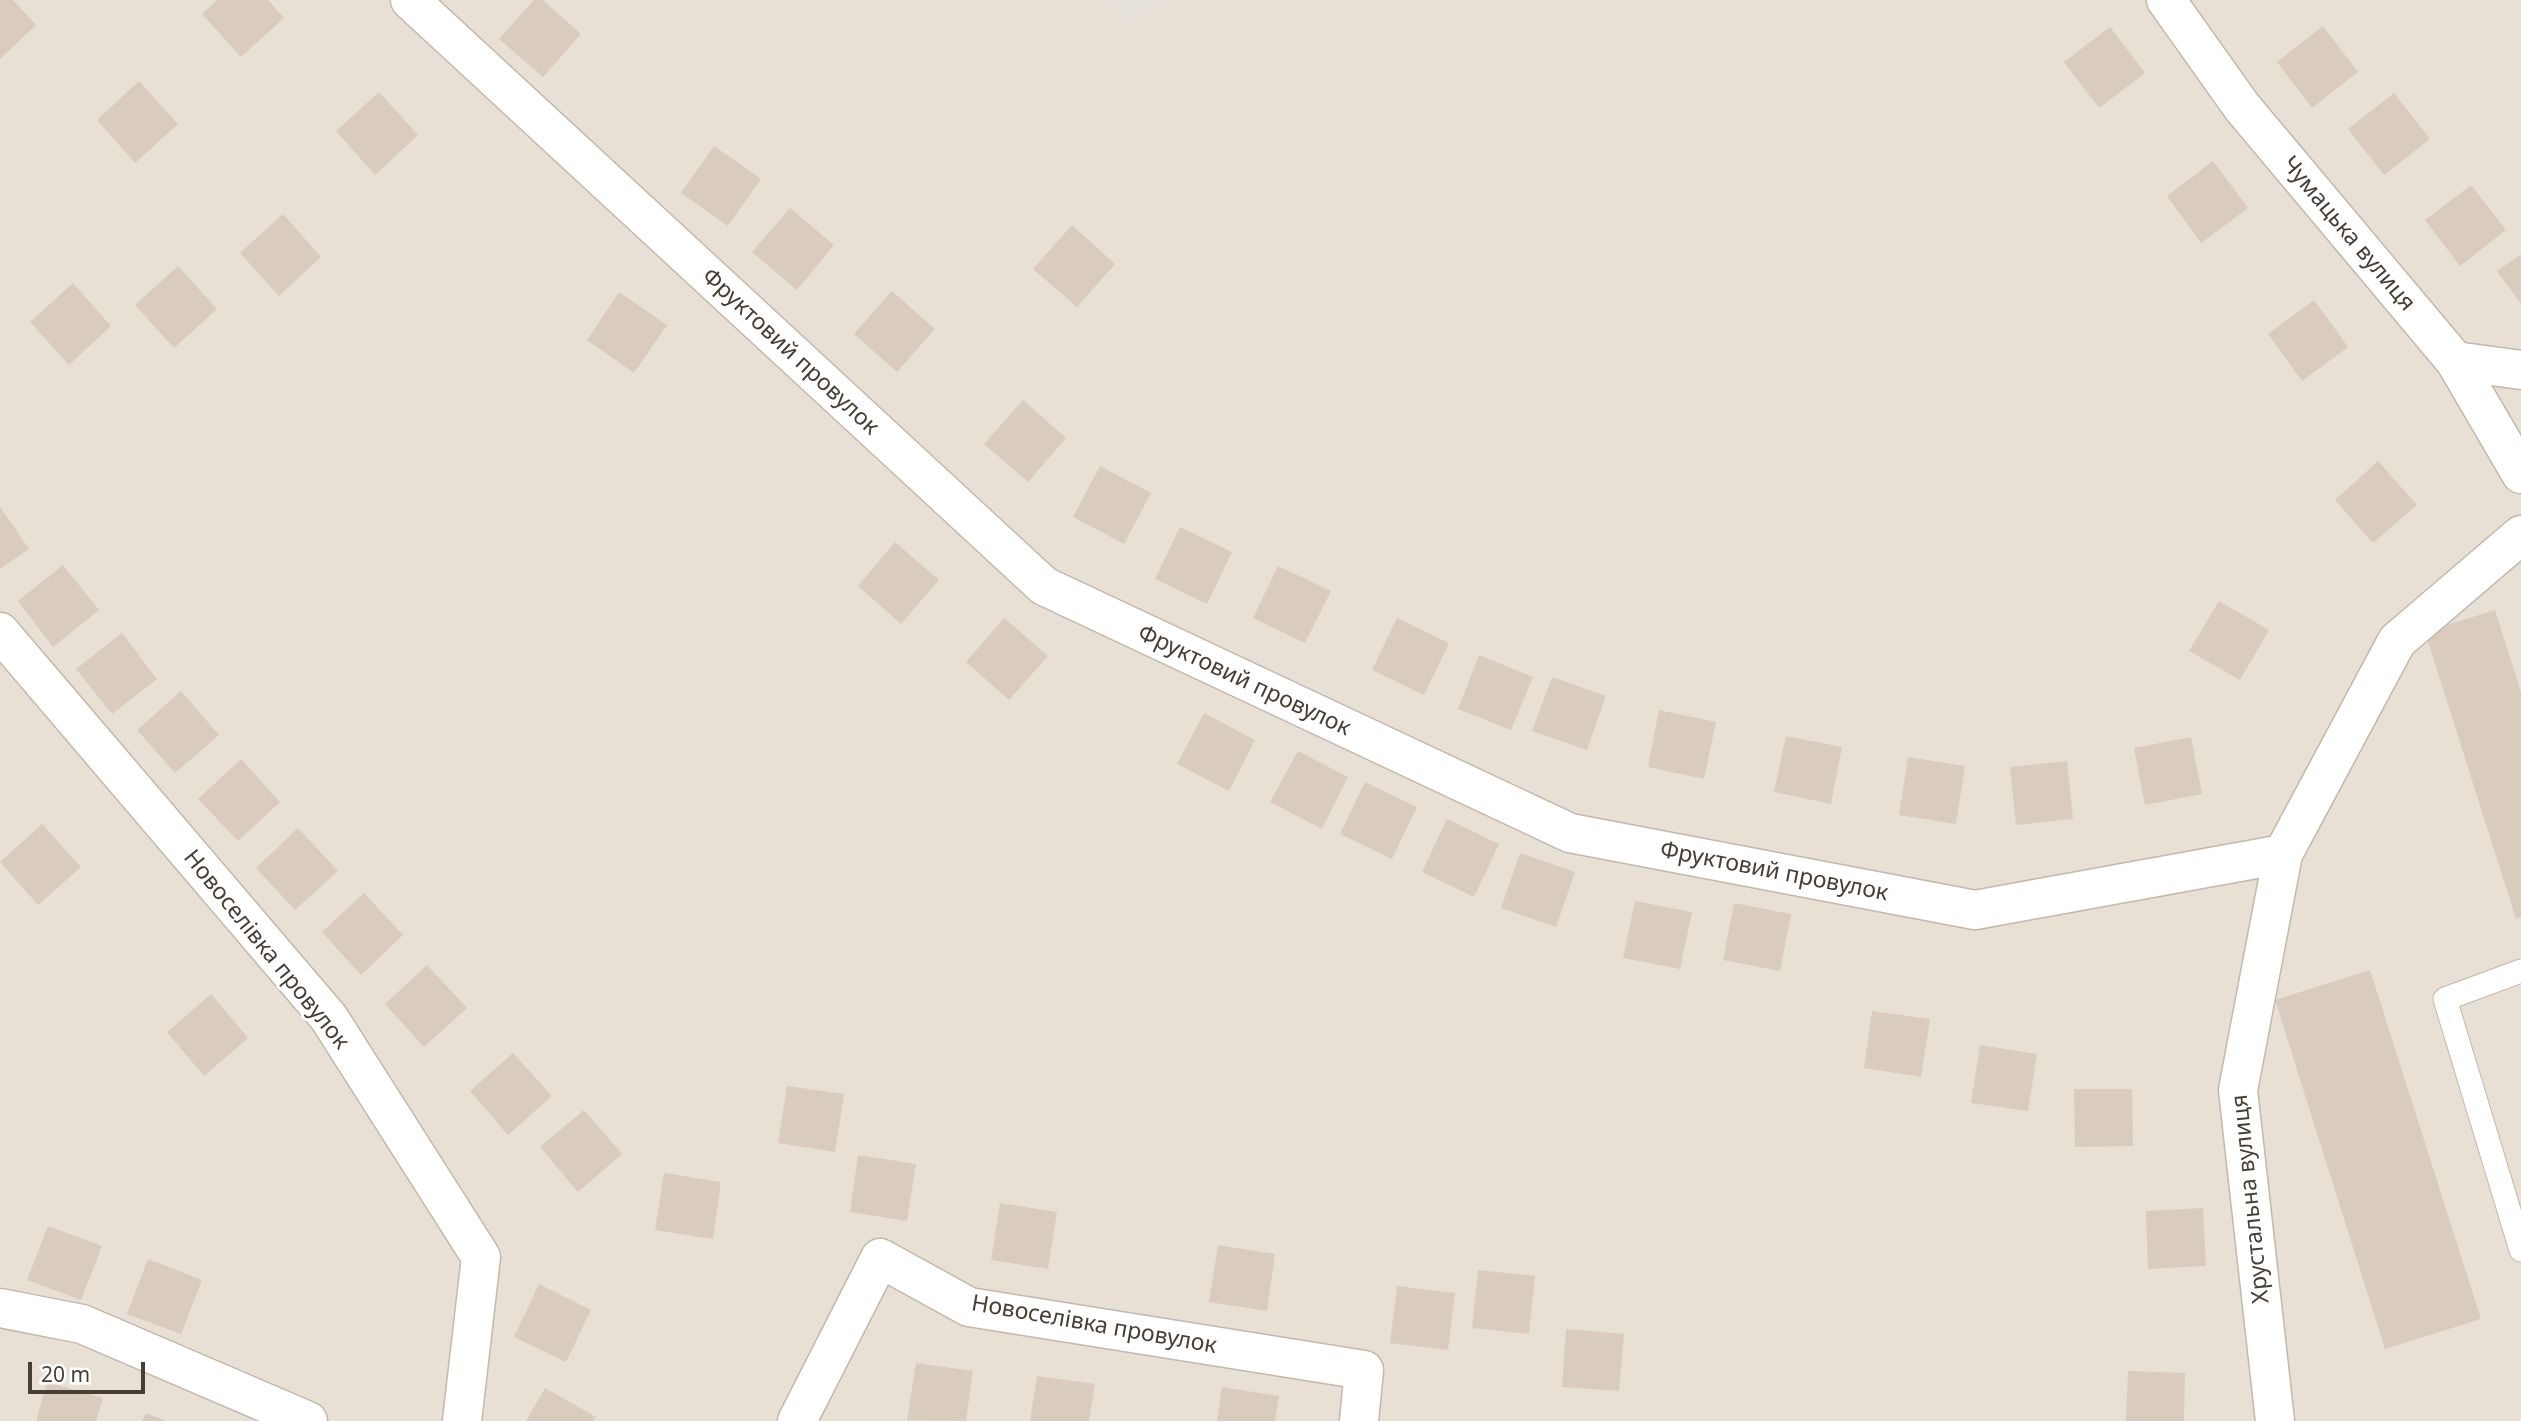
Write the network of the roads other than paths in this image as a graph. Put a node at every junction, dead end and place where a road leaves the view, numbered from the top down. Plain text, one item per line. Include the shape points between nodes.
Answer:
1 (410, 0) edge
2 (2166, 0) edge
3 (2455, 361) junction
4 (2521, 370) edge
5 (2521, 474) edge
6 (2521, 535) edge
7 (0, 632) edge
8 (2283, 854) junction
9 (2521, 971) edge
10 (2521, 1250) edge
11 (0, 1308) edge
12 (308, 1421) edge
13 (462, 1421) edge
14 (797, 1421) edge
15 (1359, 1421) edge
16 (2275, 1421) edge

1 - 8 street, Фруктовий провулок via 1044,586 1570,833 1975,910
2 - 3 street, Чумацька вулиця via 2242,107
3 - 4 street
3 - 5 street, Чумацька вулиця
6 - 8 street, Хрустальна вулиця via 2397,641
7 - 13 street, Новоселівка провулок via 328,1018 481,1258
8 - 16 street, Хрустальна вулиця via 2238,1090
9 - 10 lane via 2445,999
11 - 12 street via 82,1324
14 - 15 street, Новоселівка провулок via 880,1258 969,1307 1364,1370

